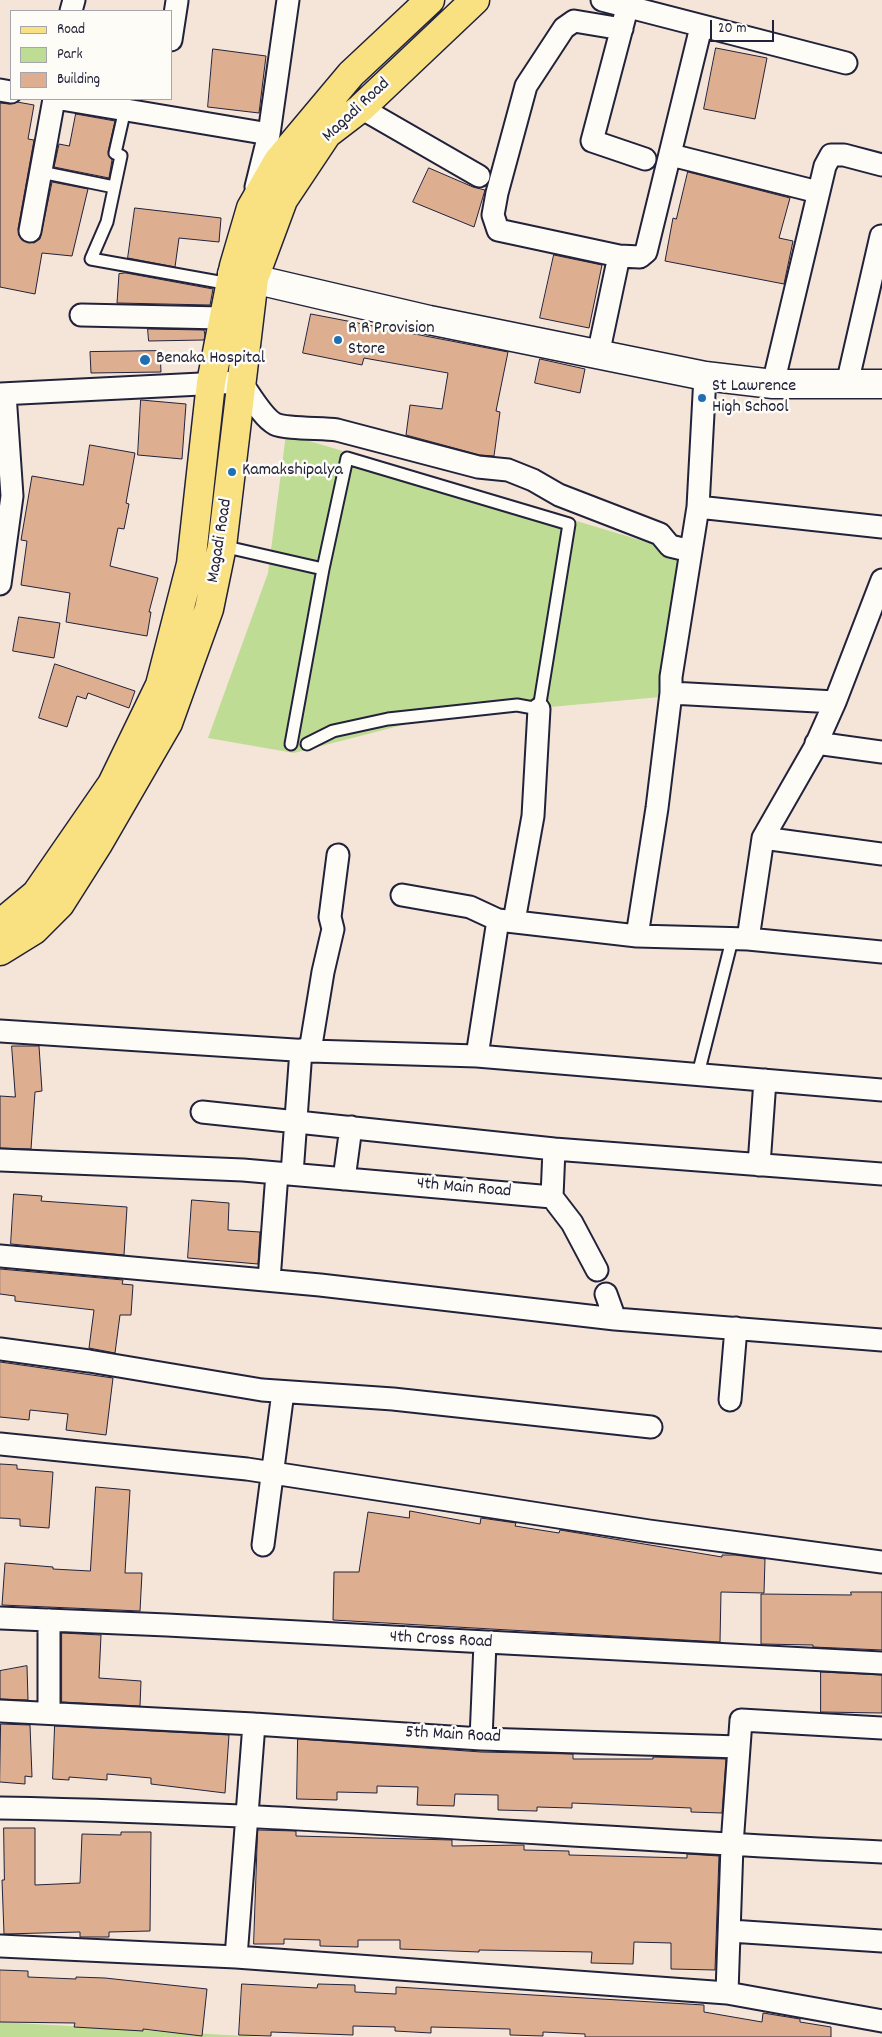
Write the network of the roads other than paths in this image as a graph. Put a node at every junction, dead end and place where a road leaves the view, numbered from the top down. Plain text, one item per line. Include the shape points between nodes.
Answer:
1 (177, 0) edge
2 (288, 0) edge
3 (475, 0) edge
4 (602, 0) edge
5 (425, 1) edge
6 (627, 8) junction
7 (701, 27) junction
8 (622, 29) junction
9 (172, 33) edge
10 (846, 63) dead end
11 (54, 100) edge
12 (67, 100) edge
13 (162, 107) edge
14 (361, 108) junction
15 (125, 109) junction
16 (269, 134) junction
17 (680, 157) dead end
18 (645, 159) dead end
19 (882, 165) edge
20 (41, 172) junction
21 (479, 176) dead end
22 (114, 187) junction
23 (818, 192) junction
24 (251, 208) junction
25 (30, 231) dead end
26 (881, 236) dead end
27 (619, 256) junction
28 (239, 279) junction
29 (81, 315) dead end
30 (223, 318) junction
31 (598, 355) junction
32 (705, 376) junction
33 (241, 382) junction
34 (211, 383) junction
35 (773, 384) junction
36 (847, 384) junction
37 (882, 384) edge
38 (3, 394) edge
39 (698, 506) junction
40 (882, 527) edge
41 (222, 546) junction
42 (691, 551) junction
43 (323, 569) junction
44 (882, 580) edge
45 (0, 584) edge
46 (876, 617) edge
47 (671, 693) junction
48 (835, 702) junction
49 (539, 709) junction
50 (816, 743) junction
51 (291, 744) dead end
52 (307, 744) dead end
53 (882, 752) edge
54 (763, 838) junction
55 (882, 854) edge
56 (338, 855) dead end
57 (402, 895) dead end
58 (2, 919) edge
59 (506, 920) junction
60 (637, 936) junction
61 (740, 939) junction
62 (0, 951) edge
63 (882, 952) edge
64 (0, 1031) edge
65 (305, 1051) junction
66 (477, 1056) junction
67 (698, 1074) junction
68 (765, 1080) junction
69 (882, 1090) edge
70 (202, 1112) dead end
71 (295, 1122) junction
72 (351, 1127) junction
73 (554, 1149) junction
74 (0, 1160) edge
75 (758, 1165) junction
76 (284, 1174) junction
77 (882, 1174) edge
78 (344, 1179) junction
79 (552, 1197) junction
80 (0, 1256) edge
81 (597, 1270) dead end
82 (269, 1280) junction
83 (606, 1294) dead end
84 (615, 1319) junction
85 (736, 1328) junction
86 (882, 1340) edge
87 (0, 1349) edge
88 (283, 1392) junction
89 (730, 1400) dead end
90 (650, 1427) dead end
91 (0, 1444) edge
92 (272, 1473) junction
93 (263, 1545) dead end
94 (882, 1562) edge
95 (0, 1618) edge
96 (49, 1620) junction
97 (485, 1643) junction
98 (882, 1663) edge
99 (0, 1710) edge
100 (49, 1714) junction
101 (254, 1724) junction
102 (882, 1728) edge
103 (481, 1739) junction
104 (739, 1747) junction
105 (0, 1808) edge
106 (246, 1817) junction
107 (732, 1845) junction
108 (882, 1852) edge
109 (730, 1931) junction
110 (882, 1941) edge
111 (0, 1946) edge
112 (236, 1957) junction
113 (727, 1993) junction
114 (882, 2021) edge

1 - 9 street
2 - 16 street
3 - 14 main road, Magadi Road
4 - 6 street
5 - 24 main road, Magadi Road via 345,82 278,161
6 - 7 street
6 - 8 street
7 - 10 street
7 - 27 street via 646,252 640,257
8 - 18 street via 592,141
8 - 27 street via 574,21 564,28 526,86 493,215 498,230
11 - 20 street
12 - 15 street
13 - 15 street
13 - 16 street
14 - 21 street
14 - 28 main road, Magadi Road via 327,134 283,200
15 - 22 lane via 115,153 121,156
16 - 24 street
17 - 23 street
19 - 23 street via 844,155 831,155
20 - 22 lane
20 - 25 street
22 - 28 lane via 106,222 91,259
23 - 35 street
24 - 28 main road, Magadi Road
26 - 36 street
27 - 31 street
28 - 30 main road, Magadi Road
28 - 31 street
28 - 33 main road, Magadi Road
29 - 30 street
30 - 34 main road, Magadi Road
31 - 32 street
32 - 35 street
32 - 39 street
33 - 34 street
33 - 41 main road, Magadi Road
33 - 42 street via 274,423 285,427 336,430 478,467 508,470 559,495 660,534 670,546
34 - 38 street
34 - 58 main road, Magadi Road via 191,564 160,685 112,784 36,894
35 - 36 street
36 - 37 street
38 - 45 street via 12,496
39 - 40 street
39 - 42 street
41 - 43 lane
41 - 62 main road, Magadi Road via 209,609 168,723 60,904 34,930
42 - 47 street
43 - 49 lane via 347,458 569,524
43 - 51 lane
44 - 46 street
46 - 48 street
47 - 48 street
47 - 60 street
48 - 50 street
49 - 52 lane via 517,705 388,719 333,730
49 - 59 street via 533,816
50 - 53 street
50 - 54 street
54 - 55 street
54 - 61 street
56 - 65 street via 330,917 333,928
57 - 59 street via 470,907
59 - 60 street
59 - 66 street
60 - 61 street
61 - 63 street
61 - 67 lane
64 - 65 street
65 - 66 street
65 - 71 street
66 - 67 street
67 - 68 street
68 - 69 street
68 - 75 street
70 - 71 street
71 - 72 street
71 - 76 street
72 - 73 street
72 - 78 street
73 - 75 street
73 - 79 street
74 - 76 street, 4th Main Road
75 - 77 street
76 - 78 street, 4th Main Road
76 - 82 street
78 - 79 street, 4th Main Road
79 - 81 street via 572,1224
80 - 82 street
82 - 84 street
83 - 84 street
84 - 85 street
85 - 86 street
85 - 89 street
87 - 88 street
88 - 90 street via 393,1399
88 - 92 street
91 - 92 street
92 - 93 street
92 - 94 street
95 - 96 street, 4th Cross Road
96 - 97 street, 4th Cross Road
96 - 100 street
97 - 98 street, 4th Cross Road
97 - 103 street
99 - 100 street, 5th Main Road
100 - 101 street, 5th Main Road
101 - 103 street, 5th Main Road
101 - 106 street
102 - 104 street via 741,1720
103 - 104 street, 5th Main Road
104 - 107 street
105 - 106 street
106 - 107 street
106 - 112 street
107 - 108 street
107 - 109 street
109 - 110 street
109 - 113 street
111 - 112 street
112 - 113 street
113 - 114 street

